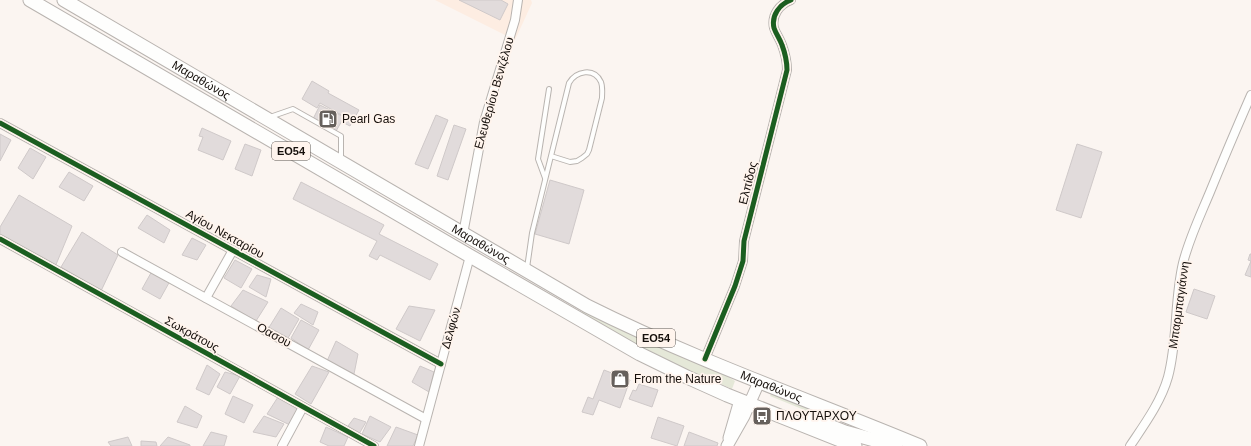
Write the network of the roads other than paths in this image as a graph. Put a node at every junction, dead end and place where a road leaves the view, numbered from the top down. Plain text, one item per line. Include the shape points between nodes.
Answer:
1 (30, 0) edge
2 (64, 0) edge
3 (518, 0) edge
4 (791, 0) edge
5 (549, 89) dead end
6 (1251, 95) edge
7 (266, 118) junction
8 (0, 123) edge
9 (551, 156) junction
10 (341, 162) junction
11 (545, 179) junction
12 (463, 234) junction
13 (0, 239) edge
14 (233, 250) junction
15 (122, 252) dead end
16 (470, 256) junction
17 (526, 271) junction
18 (206, 298) junction
19 (705, 359) junction
20 (441, 364) junction
21 (759, 382) junction
22 (748, 400) junction
23 (304, 407) junction
24 (426, 419) junction
25 (851, 445) edge
26 (282, 446) edge
27 (374, 446) edge
28 (419, 446) edge
29 (727, 446) edge
30 (896, 446) edge
31 (920, 446) edge
32 (1130, 446) edge

1 - 16 main road, Μαραθώνος / ΕΟ54
2 - 7 main road, Μαραθώνος / ΕΟ54
3 - 12 street, Ελευθερίου Βενιζέλου via 515,20 484,122
4 - 19 street, Ελπίδος via 783,4 775,17 774,26 787,62 786,78 744,241 743,261
5 - 11 lane via 538,159
6 - 32 street, Μπαρμπαγιάννη via 1195,227 1183,263 1167,378 1154,408
7 - 10 main road, Μαραθώνος / ΕΟ54
7 - 10 lane via 293,109 341,136
8 - 14 street, Αγίου Νεκταρίου
9 - 9 lane via 569,83 578,73 590,72 601,83 602,98 589,150 577,161 570,162
9 - 11 lane
10 - 12 main road, Μαραθώνος / ΕΟ54
11 - 17 lane
12 - 17 main road, Μαραθώνος / ΕΟ54
13 - 23 street, Σωκράτους
14 - 18 street
14 - 20 street, Αγίου Νεκταρίου
15 - 18 street, Οασου
16 - 20 street, Δελφών
16 - 22 main road, Μαραθώνος / ΕΟ54 via 646,356 687,377
17 - 19 main road, Μαραθώνος / ΕΟ54 via 607,316
18 - 24 street, Οασου
19 - 21 main road, Μαραθώνος / ΕΟ54
20 - 24 street, Δελφών
21 - 22 street
21 - 31 main road, Μαραθώνος / ΕΟ54
22 - 25 main road, Μαραθώνος / ΕΟ54
22 - 29 street via 741,423
22 - 30 main road
23 - 26 street
23 - 27 street, Σωκράτους
24 - 28 street, Δελφών

